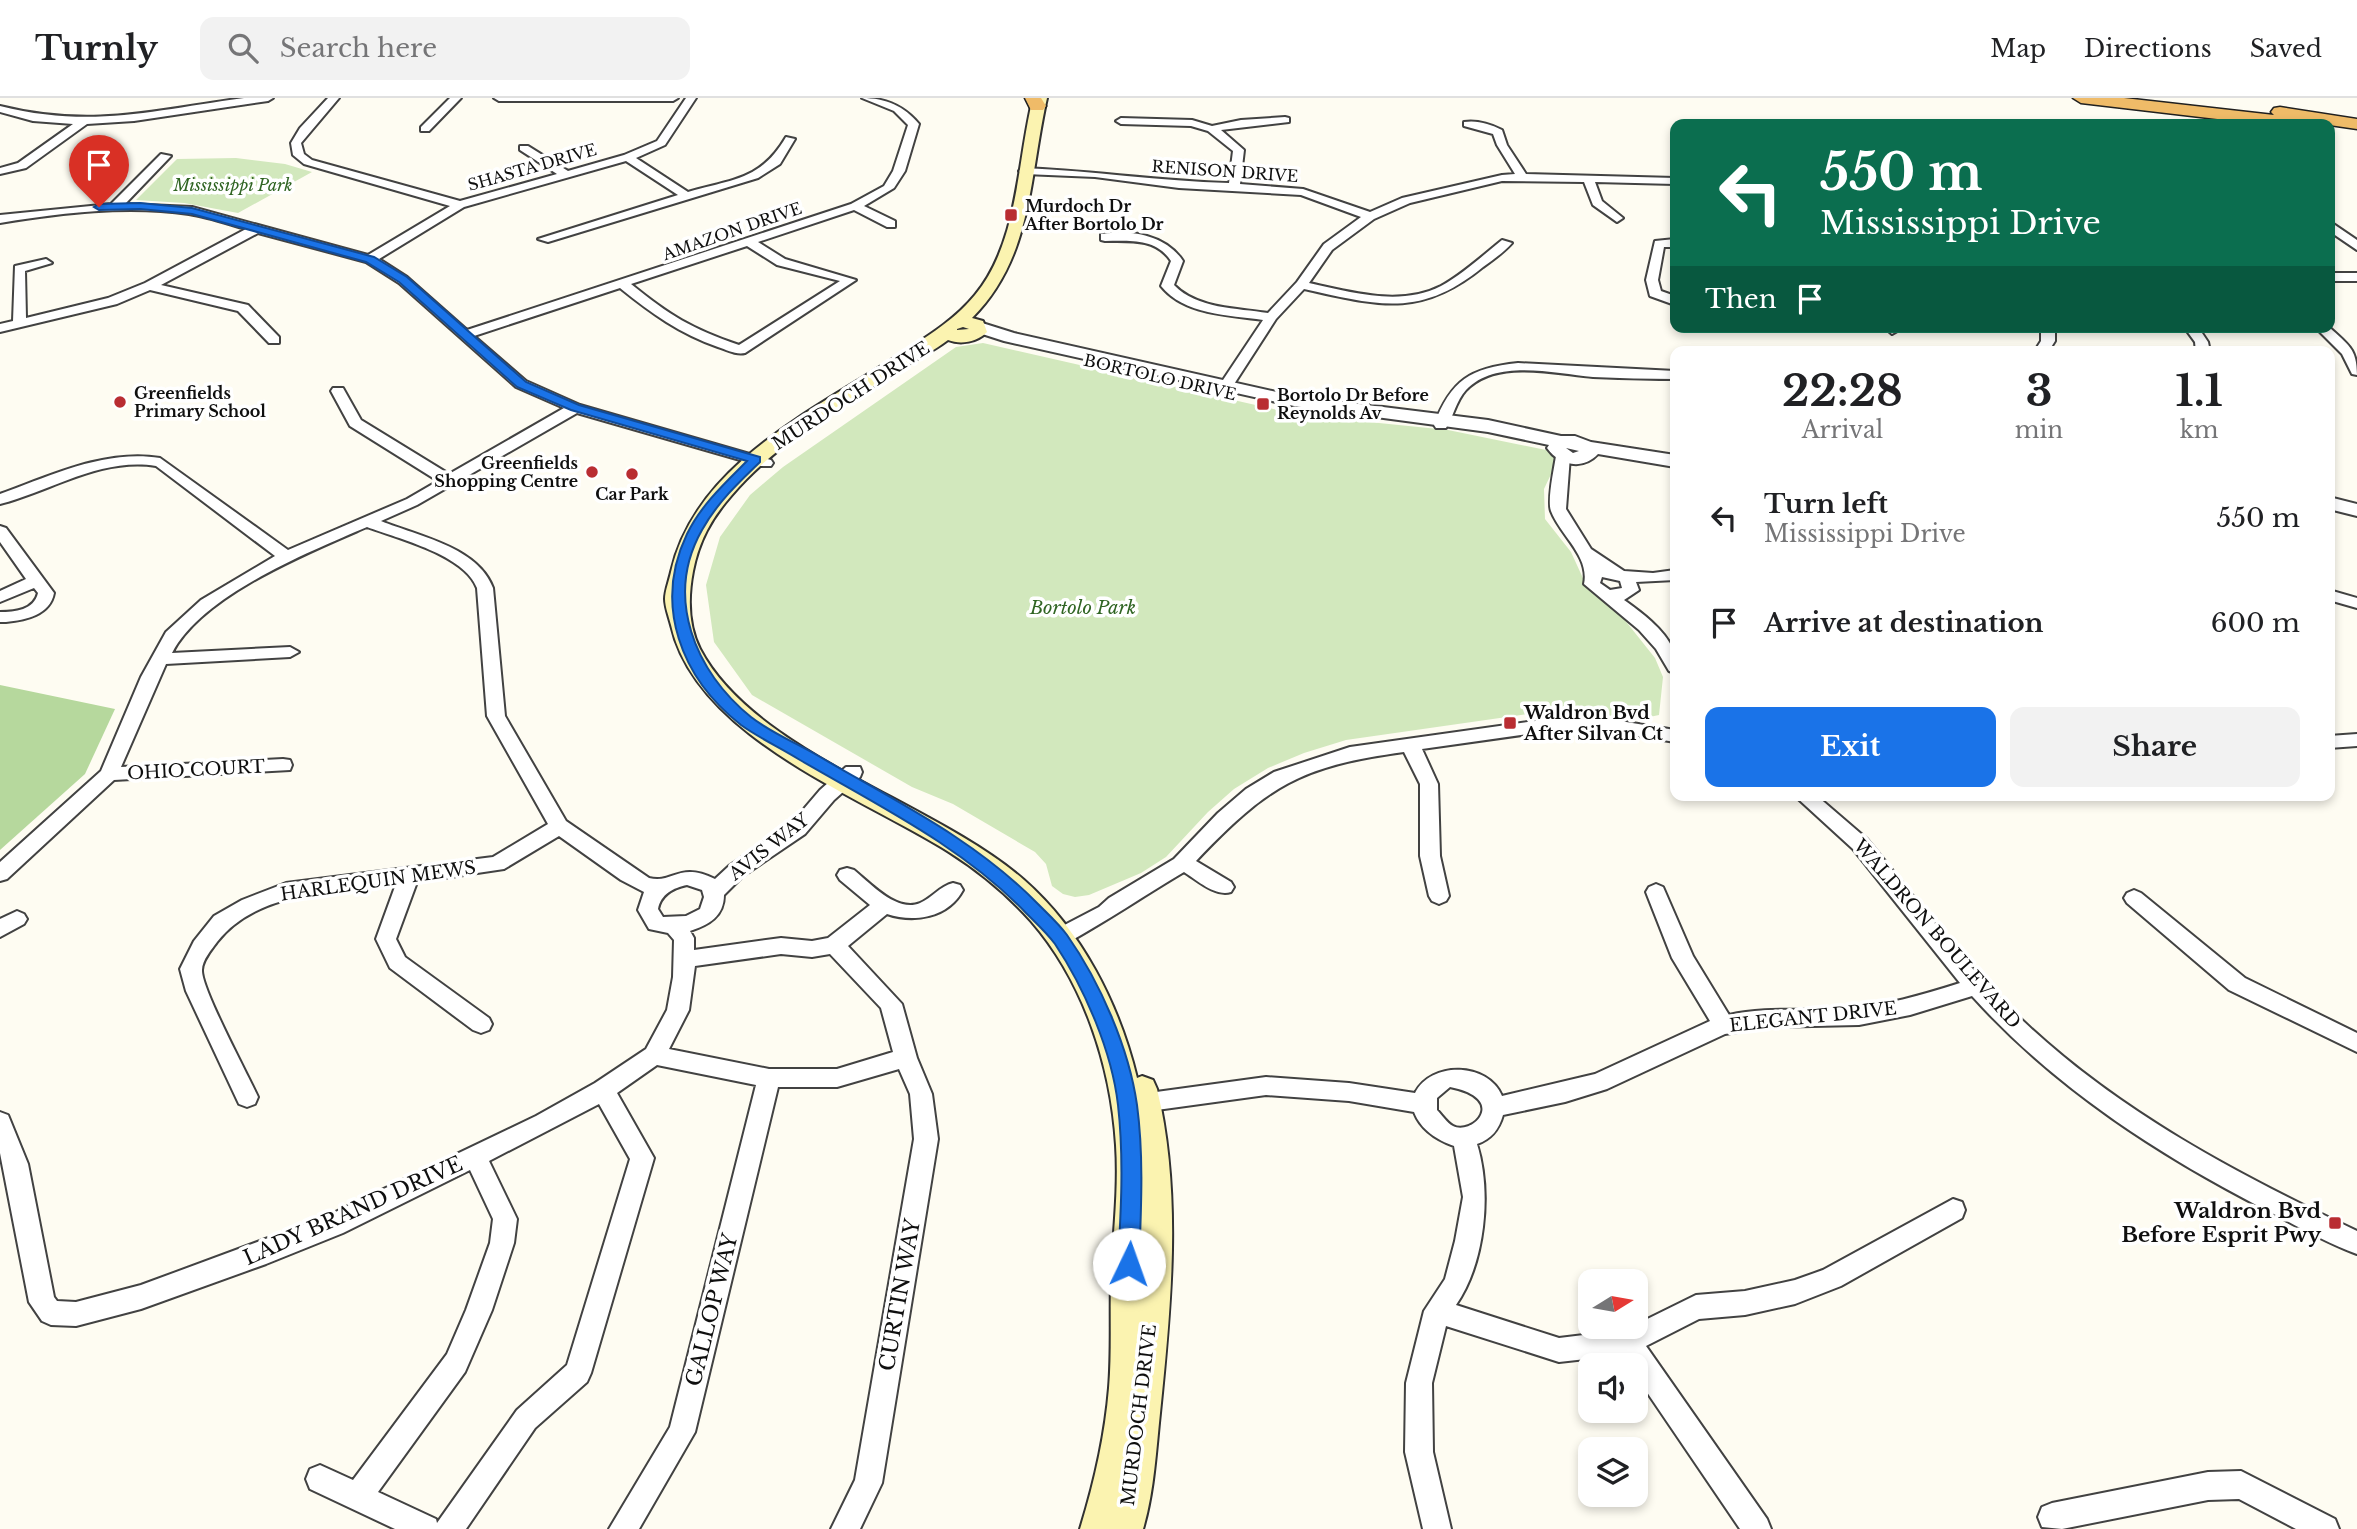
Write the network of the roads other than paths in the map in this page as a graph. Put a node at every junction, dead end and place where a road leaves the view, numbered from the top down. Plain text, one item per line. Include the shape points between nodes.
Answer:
1 (268, 98) edge
2 (334, 98) edge
3 (456, 98) edge
4 (499, 98) edge
5 (673, 98) edge
6 (691, 98) edge
7 (867, 98) edge
8 (2081, 98) edge
9 (2145, 98) edge
10 (1037, 101) edge
11 (0, 109) edge
12 (17, 115) junction
13 (2260, 119) edge
14 (0, 120) edge
15 (1285, 120) dead end
16 (1121, 121) dead end
17 (83, 122) junction
18 (2357, 122) edge
19 (1468, 124) dead end
20 (425, 129) dead end
21 (1212, 129) junction
22 (2335, 129) edge
23 (2357, 132) edge
24 (1047, 136) dead end
25 (790, 139) dead end
26 (524, 148) dead end
27 (165, 156) dead end
28 (628, 157) junction
29 (0, 171) edge
30 (564, 173) junction
31 (1031, 174) junction
32 (1522, 177) junction
33 (1588, 178) junction
34 (1670, 181) edge
35 (1234, 185) junction
36 (685, 195) junction
37 (460, 205) junction
38 (116, 206) junction
39 (855, 206) junction
40 (1370, 216) junction
41 (1617, 218) dead end
42 (0, 219) edge
43 (891, 224) dead end
44 (258, 228) junction
45 (2335, 230) edge
46 (1105, 237) dead end
47 (544, 239) dead end
48 (1184, 240) dead end
49 (749, 242) junction
50 (1506, 243) dead end
51 (1670, 243) edge
52 (1165, 245) junction
53 (2357, 246) edge
54 (370, 259) junction
55 (46, 263) dead end
56 (2335, 276) edge
57 (2357, 277) edge
58 (623, 284) junction
59 (1301, 285) junction
60 (149, 286) junction
61 (1670, 299) edge
62 (1271, 317) junction
63 (20, 323) junction
64 (0, 328) edge
65 (965, 329) junction
66 (2327, 333) edge
67 (464, 335) junction
68 (274, 340) dead end
69 (2357, 370) edge
70 (1670, 375) edge
71 (1224, 389) junction
72 (338, 391) dead end
73 (575, 408) junction
74 (1442, 422) junction
75 (1572, 452) junction
76 (761, 461) junction
77 (1670, 461) edge
78 (1670, 466) edge
79 (449, 481) junction
80 (2335, 498) edge
81 (0, 499) edge
82 (2335, 504) edge
83 (2357, 504) edge
84 (2357, 510) edge
85 (369, 522) junction
86 (0, 531) edge
87 (1585, 552) junction
88 (286, 556) junction
89 (1594, 576) junction
90 (1670, 576) edge
91 (36, 580) junction
92 (1624, 582) junction
93 (1606, 595) junction
94 (0, 597) edge
95 (2335, 597) edge
96 (2357, 603) edge
97 (1636, 616) junction
98 (0, 617) edge
99 (290, 652) dead end
100 (159, 659) junction
101 (1670, 659) edge
102 (1670, 733) edge
103 (1410, 744) junction
104 (283, 765) dead end
105 (109, 774) junction
106 (849, 776) junction
107 (1810, 801) edge
108 (559, 826) junction
109 (1182, 862) junction
110 (0, 874) edge
111 (847, 875) dead end
112 (409, 876) junction
113 (1224, 887) dead end
114 (659, 888) junction
115 (954, 890) dead end
116 (714, 892) junction
117 (1656, 892) dead end
118 (1438, 896) dead end
119 (2134, 898) dead end
120 (884, 905) junction
121 (675, 927) junction
122 (1063, 929) junction
123 (834, 944) junction
124 (685, 959) junction
125 (1977, 986) junction
126 (481, 1024) dead end
127 (1724, 1025) junction
128 (2357, 1043) edge
129 (654, 1055) junction
130 (906, 1058) junction
131 (769, 1078) junction
132 (603, 1090) junction
133 (247, 1097) dead end
134 (1136, 1103) junction
135 (1423, 1104) junction
136 (1494, 1107) junction
137 (0, 1122) edge
138 (1464, 1138) junction
139 (475, 1156) junction
140 (1953, 1210) dead end
141 (2357, 1243) edge
142 (1437, 1311) junction
143 (1628, 1342) junction
144 (320, 1479) dead end
145 (358, 1497) junction
146 (2052, 1517) dead end
147 (426, 1529) edge
148 (449, 1529) edge
149 (623, 1529) edge
150 (845, 1529) edge
151 (1099, 1529) edge
152 (1124, 1529) edge
153 (1437, 1529) edge
154 (1757, 1529) edge
155 (2325, 1529) edge

1 - 17 street
2 - 37 street via 296,143 299,155 308,162
3 - 20 street
4 - 5 street
6 - 28 street, SHASTA DRIVE via 661,143
7 - 39 street, AMAZON DRIVE via 898,109 914,124 899,171 888,188
8 - 13 highway
9 - 18 highway
10 - 31 main road, MURDOCH DRIVE
11 - 12 street
12 - 14 street
12 - 17 street
15 - 21 street
16 - 21 street via 1192,122
17 - 29 street via 22,166
19 - 32 street via 1498,132
21 - 35 street via 1240,149
22 - 23 highway
24 - 31 main road, MURDOCH DRIVE
25 - 36 street via 780,160 769,169
26 - 30 street
27 - 38 street
28 - 30 street, SHASTA DRIVE
28 - 36 street
30 - 37 street, SHASTA DRIVE
31 - 35 street, RENISON DRIVE
31 - 65 main road, MURDOCH DRIVE via 1022,257
32 - 33 street
32 - 40 street via 1406,200
33 - 34 street
33 - 41 street via 1597,202
35 - 40 street, RENISON DRIVE via 1303,192
36 - 47 street
37 - 54 street, SHASTA DRIVE
38 - 42 street
38 - 44 street via 192,211
39 - 43 street
39 - 49 street, AMAZON DRIVE
40 - 59 street via 1328,247
44 - 54 street
44 - 60 street
45 - 53 street
46 - 52 street
48 - 52 street
49 - 58 street, AMAZON DRIVE
49 - 58 street via 781,262 850,280 740,350 686,330
50 - 59 street via 1444,290 1414,299 1376,300
51 - 61 street via 1659,244 1652,280 1655,293
52 - 62 street via 1177,261 1167,286 1185,303
54 - 67 street via 403,279
55 - 63 street via 19,269
56 - 57 street
58 - 67 street, AMAZON DRIVE
59 - 62 street
60 - 63 street via 111,301
60 - 68 street via 243,308
62 - 71 street
63 - 64 street
65 - 71 street, BORTOLO DRIVE
65 - 76 main road, MURDOCH DRIVE via 907,356
66 - 69 street via 2348,352
67 - 73 street via 522,384
70 - 74 street via 1533,367 1496,370 1461,385 1449,400
71 - 74 street, BORTOLO DRIVE via 1317,411
72 - 79 street via 355,423
73 - 76 street
73 - 79 street
74 - 75 street, BORTOLO DRIVE
75 - 77 street, BORTOLO DRIVE
75 - 78 street, BORTOLO DRIVE
75 - 87 street via 1558,509
76 - 106 main road, MURDOCH DRIVE via 719,495 688,544 679,575 682,631 701,671 733,709 761,732
79 - 85 street
80 - 83 street
81 - 88 street via 130,457 147,457 160,461
82 - 84 street
85 - 88 street
85 - 108 street via 458,558 480,574 496,716
86 - 91 street
87 - 89 street
87 - 92 street
88 - 100 street via 207,604 172,636
89 - 92 street
89 - 93 street via 1592,584
90 - 92 street
91 - 94 street
91 - 98 street via 45,590 42,604 27,613
92 - 93 street via 1618,596
92 - 97 street
93 - 97 street
95 - 96 street
97 - 101 street
99 - 100 street
100 - 105 street
102 - 103 street via 1575,723
103 - 109 street via 1350,753 1281,778 1238,806
103 - 118 street via 1429,784 1430,856
104 - 105 street, OHIO COURT
105 - 110 street
106 - 116 street, AVIS WAY via 798,829 736,871
106 - 122 main road, MURDOCH DRIVE via 968,852
107 - 125 street, WALDRON BOULEVARD via 1860,844
108 - 112 street, HARLEQUIN MEWS via 497,864
108 - 114 street via 628,875
109 - 113 street
109 - 122 street via 1106,912
111 - 120 street
112 - 126 street via 386,939 397,962
112 - 133 street, HARLEQUIN MEWS via 286,891 221,922 201,947 191,969 197,991
114 - 116 street via 677,879 697,878
114 - 121 street via 648,902 650,917
115 - 120 street via 925,910 909,912
116 - 121 street via 706,915
117 - 127 street via 1683,958
119 - 128 street via 2237,984
120 - 123 street
121 - 124 street, LADY BRAND DRIVE via 684,938
122 - 134 main road, MURDOCH DRIVE
123 - 124 street
123 - 130 street, CURTIN WAY via 891,1004
124 - 129 street, LADY BRAND DRIVE via 678,1010
125 - 127 street, ELEGANT DRIVE via 1892,1012 1769,1018
125 - 141 street, WALDRON BOULEVARD via 2045,1054 2131,1121 2226,1179
127 - 136 street, ELEGANT DRIVE via 1586,1088
129 - 131 street
129 - 132 street, LADY BRAND DRIVE
130 - 131 street via 837,1078
130 - 150 street, CURTIN WAY via 921,1094 926,1139 868,1483
131 - 149 street, GALLOP WAY via 682,1432
132 - 139 street, LADY BRAND DRIVE
132 - 148 street via 642,1157 578,1373 526,1419
134 - 135 street via 1266,1086
134 - 151 main road, MURDOCH DRIVE via 1126,1399
134 - 152 main road, MURDOCH DRIVE via 1153,1187 1155,1264 1145,1402
135 - 136 street via 1439,1081 1462,1078 1483,1088
135 - 138 street via 1440,1131
136 - 138 street via 1488,1128
137 - 139 street, LADY BRAND DRIVE via 16,1164 42,1302 51,1313 76,1314 141,1297 257,1256 334,1225
138 - 142 street via 1475,1197 1456,1284
139 - 145 street via 505,1219 502,1243 456,1363
140 - 143 street via 1832,1278 1745,1303 1696,1307
142 - 143 street via 1559,1350
142 - 153 street via 1419,1383 1419,1452
143 - 154 street
144 - 145 street
145 - 147 street
146 - 155 street via 2208,1486 2241,1485

